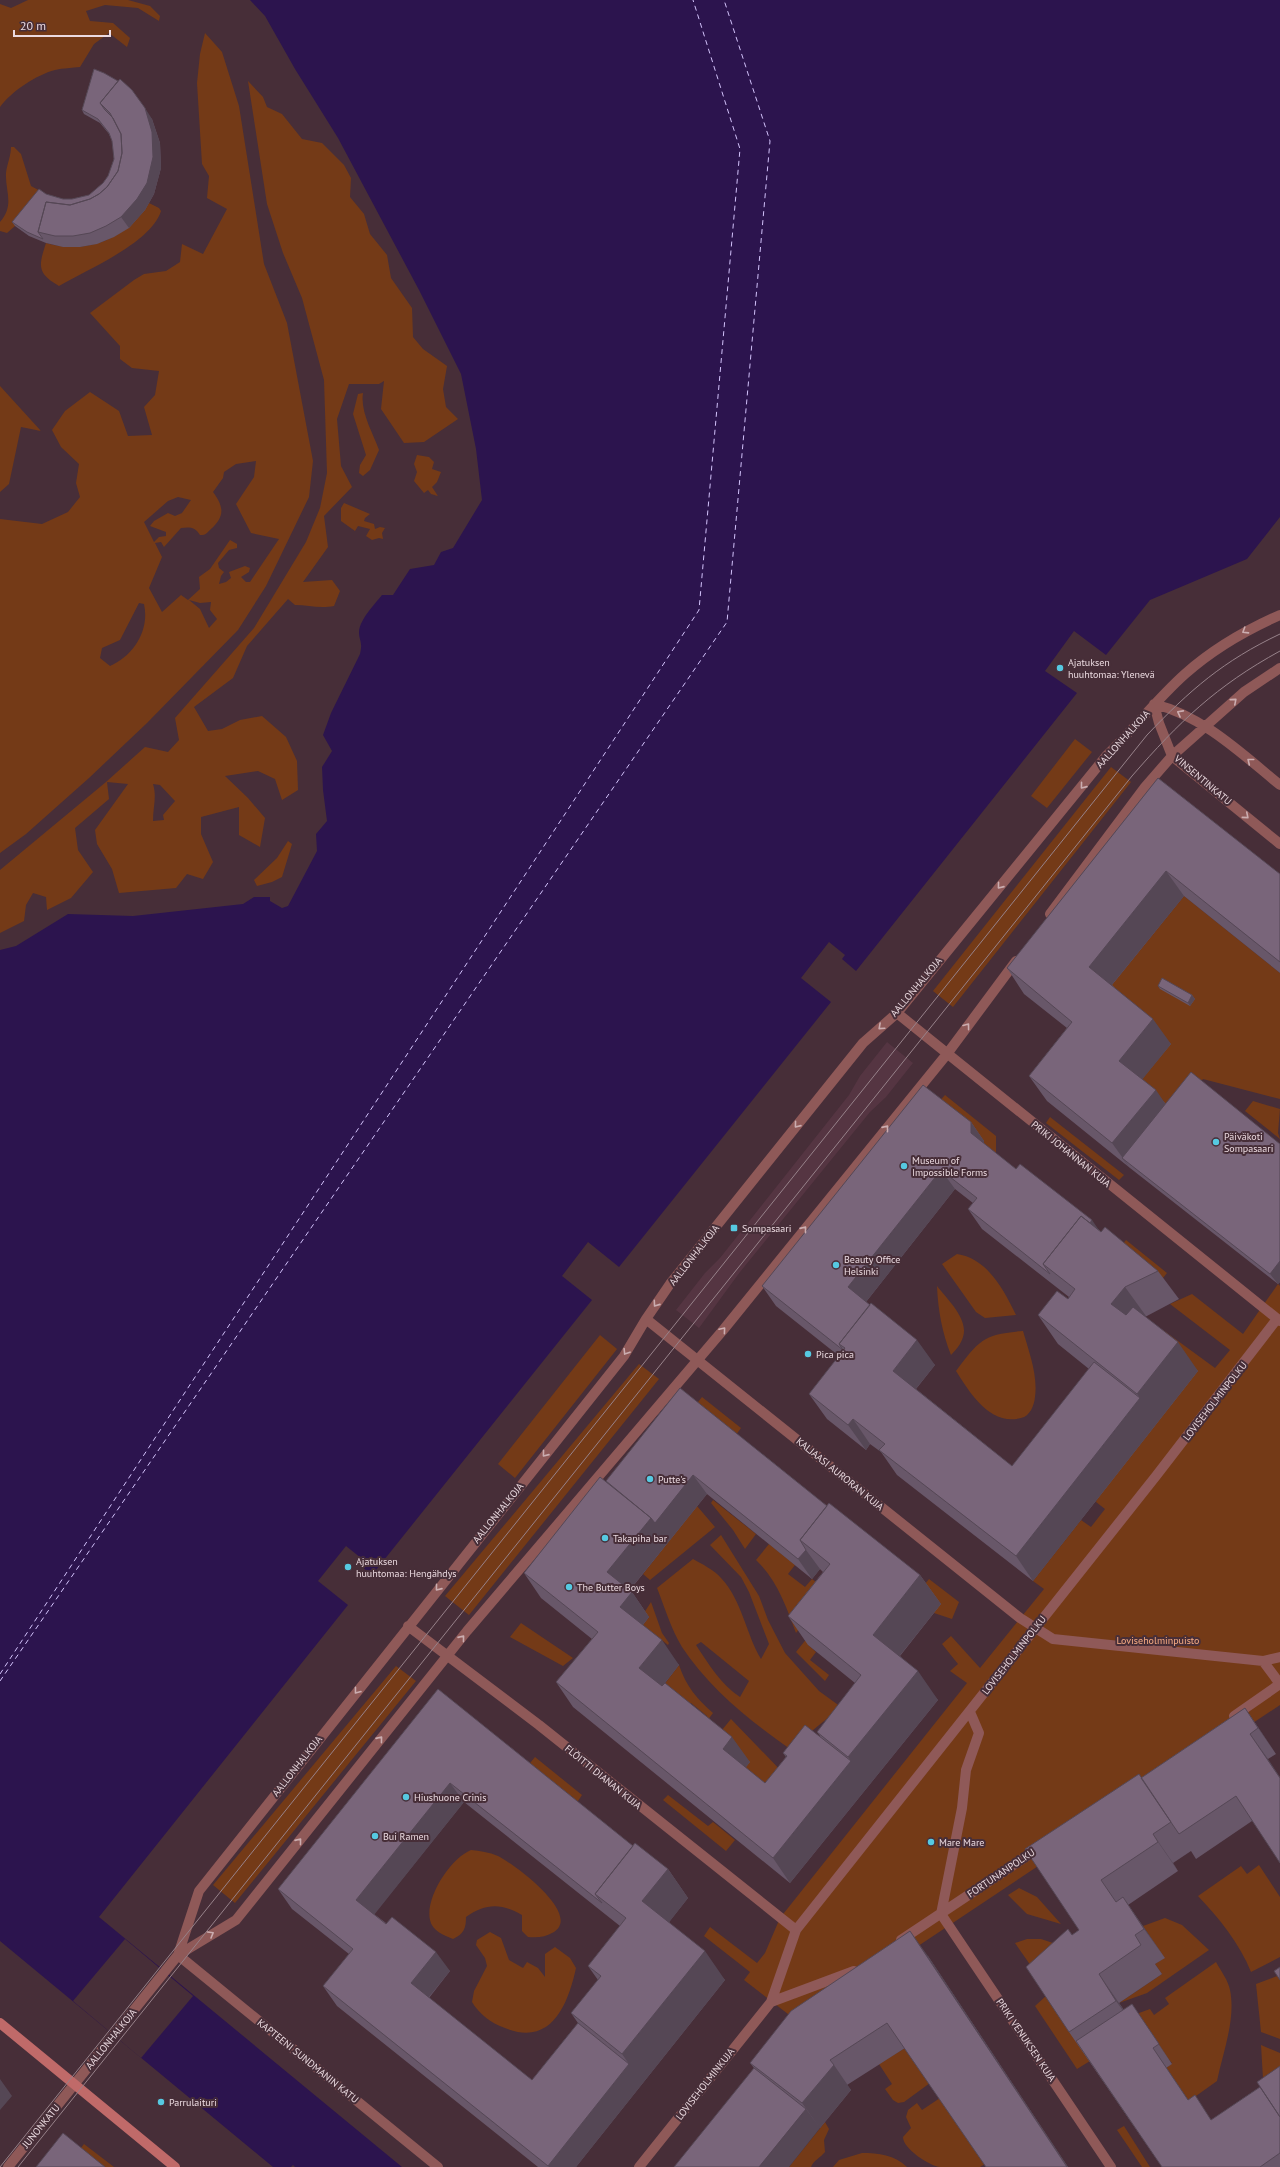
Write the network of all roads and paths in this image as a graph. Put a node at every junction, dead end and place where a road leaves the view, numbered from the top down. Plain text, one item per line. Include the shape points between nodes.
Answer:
1 (1280, 614) edge
2 (1280, 668) edge
3 (1154, 704) junction
4 (1204, 726) junction
5 (1172, 756) junction
6 (1280, 785) edge
7 (1280, 844) edge
8 (1046, 920) edge
9 (1022, 952) edge
10 (897, 1013) junction
11 (947, 1054) junction
12 (646, 1319) junction
13 (1278, 1320) edge
14 (698, 1360) junction
15 (408, 1626) junction
16 (1035, 1629) junction
17 (447, 1656) junction
18 (1280, 1657) edge
19 (1263, 1661) junction
20 (1280, 1684) edge
21 (970, 1712) junction
22 (1228, 1720) edge
23 (1049, 1841) edge
24 (941, 1914) junction
25 (796, 1930) junction
26 (890, 1948) edge
27 (178, 1955) junction
28 (864, 1965) edge
29 (771, 2002) junction
30 (0, 2023) edge
31 (74, 2085) junction
32 (8, 2167) edge
33 (175, 2167) edge
34 (438, 2167) edge
35 (639, 2167) edge
36 (1111, 2167) edge

1 -> 3 street, AALLONHALKOJA via 1252,627 1215,651 1184,674
4 -> 2 street via 1244,692
4 -> 3 street via 1172,708
3 - 5 street, VINSENTINKATU
3 -> 10 street, AALLONHALKOJA via 1102,762
4 - 5 street
6 -> 4 street
5 -> 7 street, VINSENTINKATU
5 - 8 street via 1145,787
11 -> 9 street, AALLONHALKOJA
10 - 11 street, PRIKI JOHANNAN KUJA
10 -> 12 street, AALLONHALKOJA via 863,1043 670,1284
11 - 13 street, PRIKI JOHANNAN KUJA
14 -> 11 street, AALLONHALKOJA
12 - 14 street, KALJAASI AURORAN KUJA
12 -> 15 street, AALLONHALKOJA via 624,1356
13 - 16 street, LOVISEHOLMINPOLKU
14 - 16 street, KALJAASI AURORAN KUJA
17 -> 14 street, AALLONHALKOJA
15 - 17 street, FLÖITTI DIANAN KUJA
15 -> 27 street, AALLONHALKOJA via 199,1891
16 - 19 street, KALJAASI AURORAN KUJA via 1053,1639
16 - 21 street, LOVISEHOLMINPOLKU
17 - 25 street, FLÖITTI DIANAN KUJA via 539,1725
27 -> 17 street, AALLONHALKOJA via 236,1920
18 - 19 street, KALJAASI AURORAN KUJA
19 - 20 street
20 - 22 street
21 - 24 street via 979,1732 966,1770 962,1808
21 - 25 street, LOVISEHOLMINPOLKU
23 - 24 street, FORTUNANPOLKU
24 - 26 street, FORTUNANPOLKU
24 - 36 street, PRIKI VENUKSEN KUJA
25 - 29 street, LOVISEHOLMINPOLKU
27 - 31 street, AALLONHALKOJA
27 - 34 street, KAPTEENI SUNDMANIN KATU
28 - 29 street via 851,1973
29 - 35 street, LOVISEHOLMINKUJA
30 - 31 street
31 - 32 street, JUNONKATU
31 - 33 street

